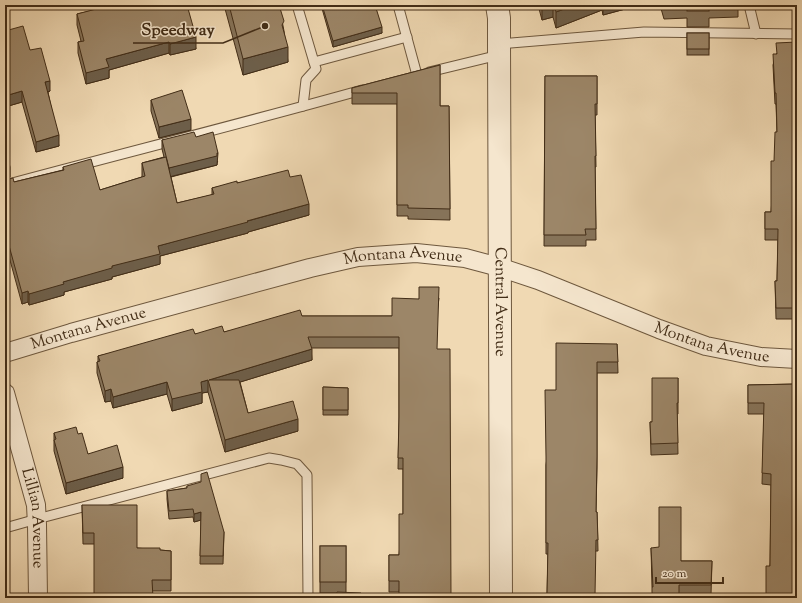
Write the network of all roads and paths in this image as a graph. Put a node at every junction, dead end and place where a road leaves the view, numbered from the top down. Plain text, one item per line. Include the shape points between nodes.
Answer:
1 (297, 5) edge
2 (398, 5) edge
3 (497, 5) edge
4 (749, 5) edge
5 (756, 34) junction
6 (797, 34) edge
7 (407, 37) junction
8 (499, 49) junction
9 (314, 62) junction
10 (371, 88) edge
11 (303, 106) junction
12 (5, 185) edge
13 (500, 267) junction
14 (5, 353) edge
15 (797, 359) edge
16 (5, 393) edge
17 (37, 519) junction
18 (5, 528) edge
19 (38, 598) edge
20 (308, 598) edge
21 (501, 598) edge

1 - 9 lane
2 - 7 lane
3 - 8 street, Central Avenue
4 - 5 lane
5 - 6 lane
5 - 8 lane via 644,32
7 - 8 lane via 413,76
7 - 9 lane
8 - 13 street, Central Avenue
9 - 11 lane via 316,68 306,80
10 - 11 lane
11 - 12 lane
13 - 14 street, Montana Avenue via 465,258 416,253 358,257
13 - 15 street, Montana Avenue via 706,346 761,357
13 - 21 street, Central Avenue
16 - 17 street, Lillian Avenue via 36,505
17 - 18 lane
17 - 19 street, Lillian Avenue
17 - 20 lane via 269,458 297,464 307,475

